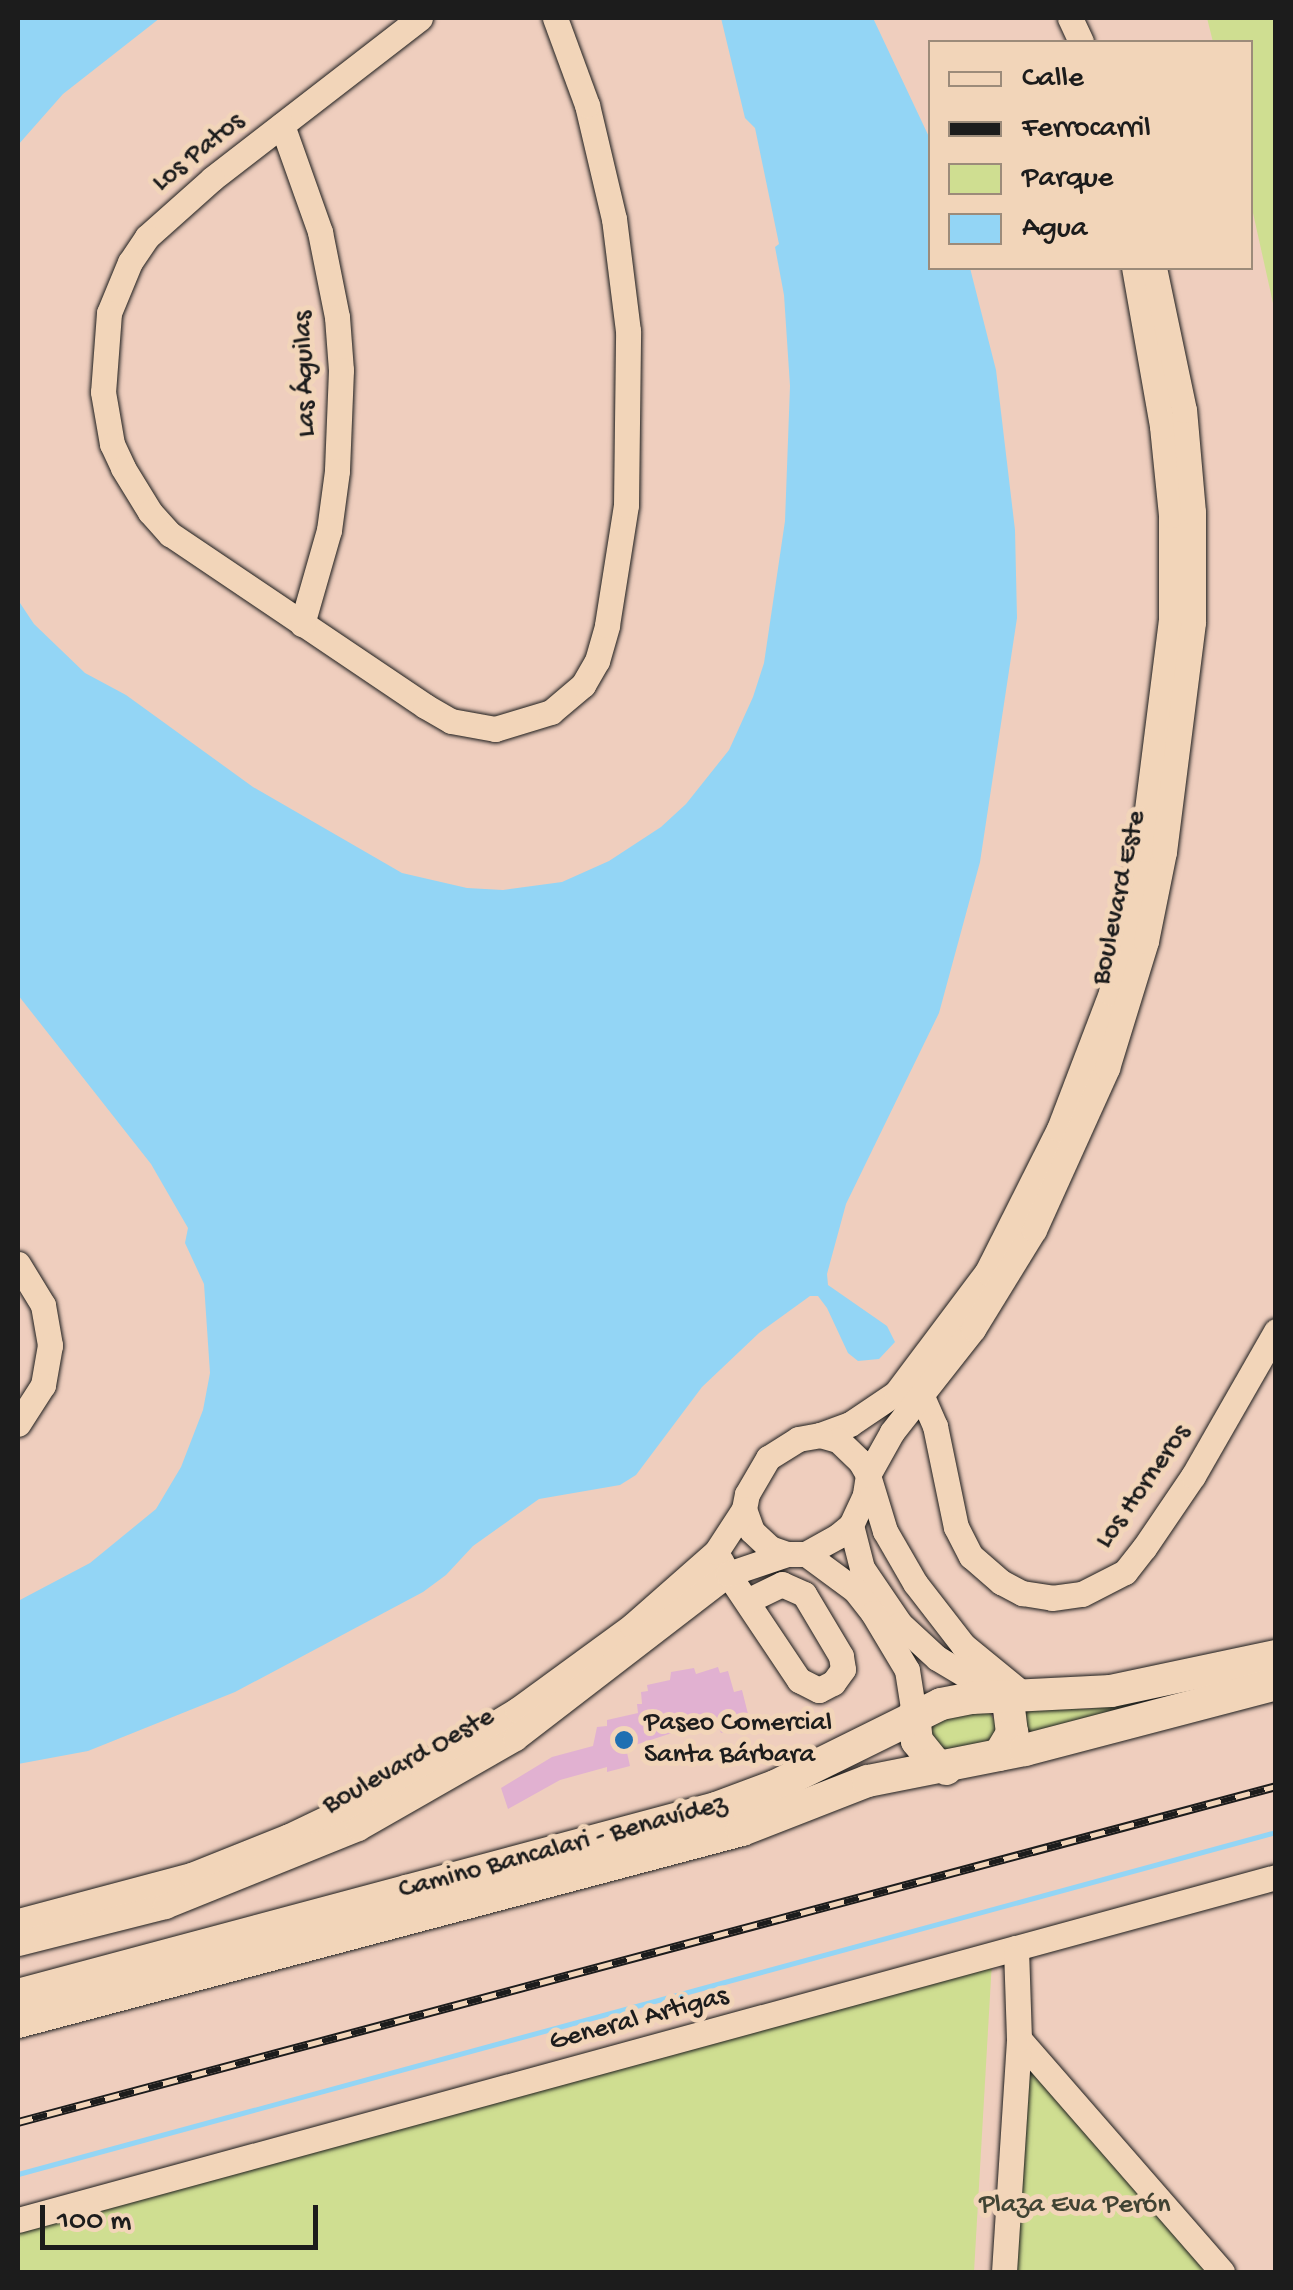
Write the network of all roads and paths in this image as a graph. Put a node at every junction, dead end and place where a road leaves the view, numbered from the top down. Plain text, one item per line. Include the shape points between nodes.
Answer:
1 (420, 18) edge
2 (555, 18) edge
3 (282, 124) junction
4 (1134, 270) edge
5 (1154, 270) edge
6 (1182, 556) junction
7 (302, 624) junction
8 (18, 1264) edge
9 (1276, 1331) edge
10 (917, 1386) junction
11 (18, 1424) edge
12 (820, 1435) junction
13 (868, 1475) junction
14 (744, 1508) junction
15 (851, 1526) junction
16 (797, 1554) junction
17 (731, 1564) junction
18 (756, 1595) dead end
19 (1276, 1656) edge
20 (1276, 1684) edge
21 (1012, 1696) junction
22 (914, 1714) junction
23 (998, 1755) junction
24 (946, 1768) junction
25 (228, 1871) junction
26 (1276, 1877) edge
27 (18, 1920) edge
28 (18, 1943) edge
29 (1016, 1948) junction
30 (18, 1995) edge
31 (18, 2022) edge
32 (1019, 2039) junction
33 (18, 2220) edge
34 (1004, 2272) edge
35 (1222, 2272) edge

1 - 3 street, Los Patos
2 - 7 street, Los Patos via 601,158 628,331 626,505 597,661 583,684 551,712 495,729 474,728 425,706
3 - 7 street, Las Águilas via 320,232 341,370 329,530
3 - 7 street, Los Patos via 174,210 130,262 107,324 103,392 112,444 150,512 205,560
4 - 6 street, Boulevard Este
5 - 6 street, Boulevard Este via 1184,410
6 - 10 street, Boulevard Este via 1153,850 1069,1133
8 - 11 street via 43,1304 50,1345 43,1385
9 - 10 street, Los Horneros via 1144,1548 1125,1572 1082,1594 1022,1593 971,1556 949,1507 935,1426
10 - 12 street, Boulevard Este
10 - 13 street, Boulevard Este
12 - 13 street via 852,1452
12 - 14 street via 798,1438 768,1458 754,1474
13 - 15 street
13 - 21 street via 885,1531 926,1599
14 - 16 street via 759,1540
14 - 17 street, Boulevard Oeste
15 - 16 street
15 - 21 street via 862,1568 900,1624 957,1673
16 - 17 street, Boulevard Oeste
16 - 22 street via 855,1590 874,1614 907,1670
17 - 18 street
17 - 25 street, Boulevard Oeste via 632,1626 478,1747
19 - 21 main road, Camino Bancalari - Benavídez via 1111,1691
20 - 23 main road, Camino Bancalari - Benavídez
21 - 22 main road, Camino Bancalari - Benavídez
21 - 23 main road via 1012,1733
22 - 24 main road via 917,1742
22 - 30 main road, Camino Bancalari - Benavídez via 776,1786 716,1808
23 - 24 main road, Camino Bancalari - Benavídez
24 - 31 main road, Camino Bancalari - Benavídez via 868,1781 742,1830
25 - 27 street, Boulevard Oeste
25 - 28 street, Boulevard Oeste via 148,1911
26 - 29 street, General Artigas
29 - 32 street
29 - 33 street, General Artigas
32 - 34 street
32 - 35 street

